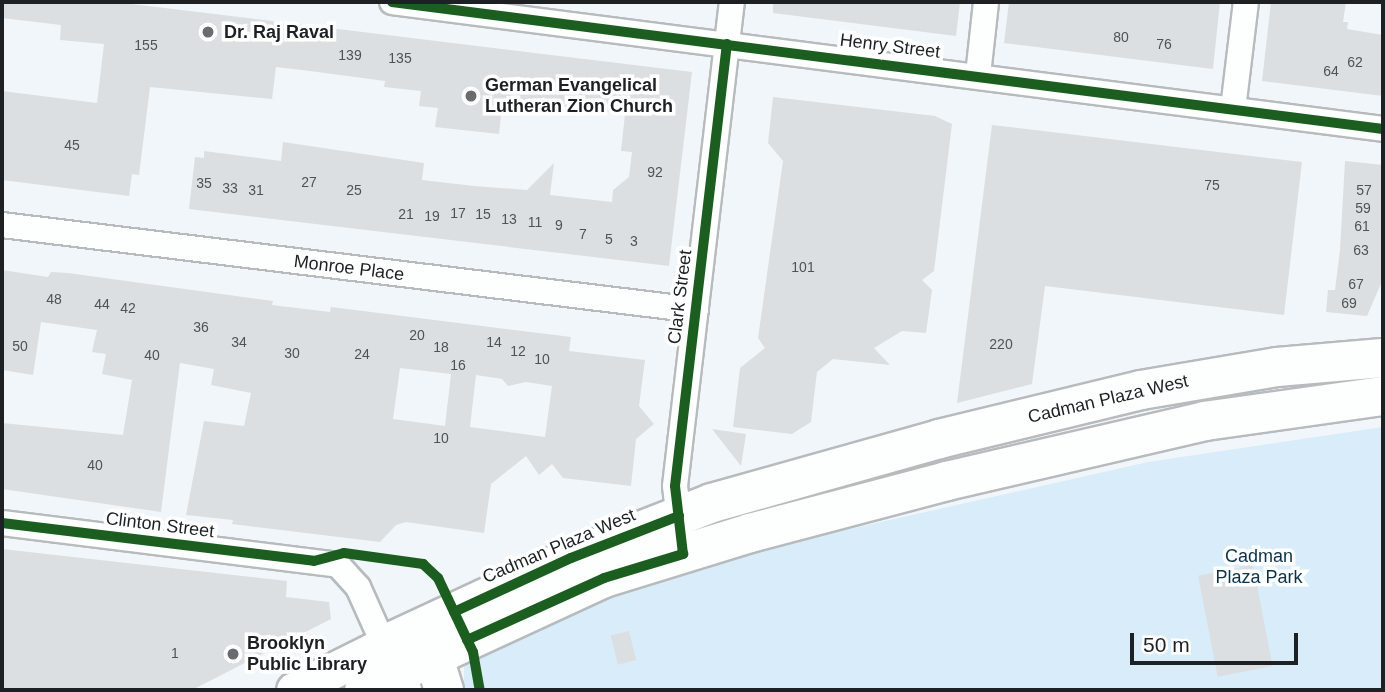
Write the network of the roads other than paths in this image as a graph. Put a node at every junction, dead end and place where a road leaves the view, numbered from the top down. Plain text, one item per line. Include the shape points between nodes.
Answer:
1 (392, 2) edge
2 (732, 2) edge
3 (986, 2) edge
4 (1246, 2) edge
5 (727, 44) junction
6 (978, 75) junction
7 (1233, 109) junction
8 (1383, 129) edge
9 (2, 225) edge
10 (696, 310) junction
11 (1383, 358) edge
12 (1383, 396) edge
13 (679, 516) junction
14 (2, 523) edge
15 (683, 554) junction
16 (434, 657) edge
17 (394, 670) edge
18 (294, 690) edge
19 (362, 690) edge

1 - 5 street, Henry Street
2 - 5 street, Clark Street
3 - 6 street
4 - 7 street
5 - 6 street, Henry Street
5 - 10 street, Clark Street
6 - 7 street, Henry Street
7 - 8 street, Henry Street
9 - 10 street, Monroe Place
10 - 13 street, Clark Street via 675,486
11 - 13 main road, Cadman Plaza West via 1245,371 1130,393 939,439
12 - 15 main road, Cadman Plaza West via 1257,411 1149,434 947,481
13 - 15 street, Clark Street
13 - 16 main road, Cadman Plaza West via 571,558
14 - 17 street, Clinton Street via 338,565 358,587
15 - 16 main road, Cadman Plaza West via 604,578
16 - 17 main road, Cadman Plaza West
17 - 18 main road, Cadman Plaza West
17 - 19 main road, Cadman Plaza West

